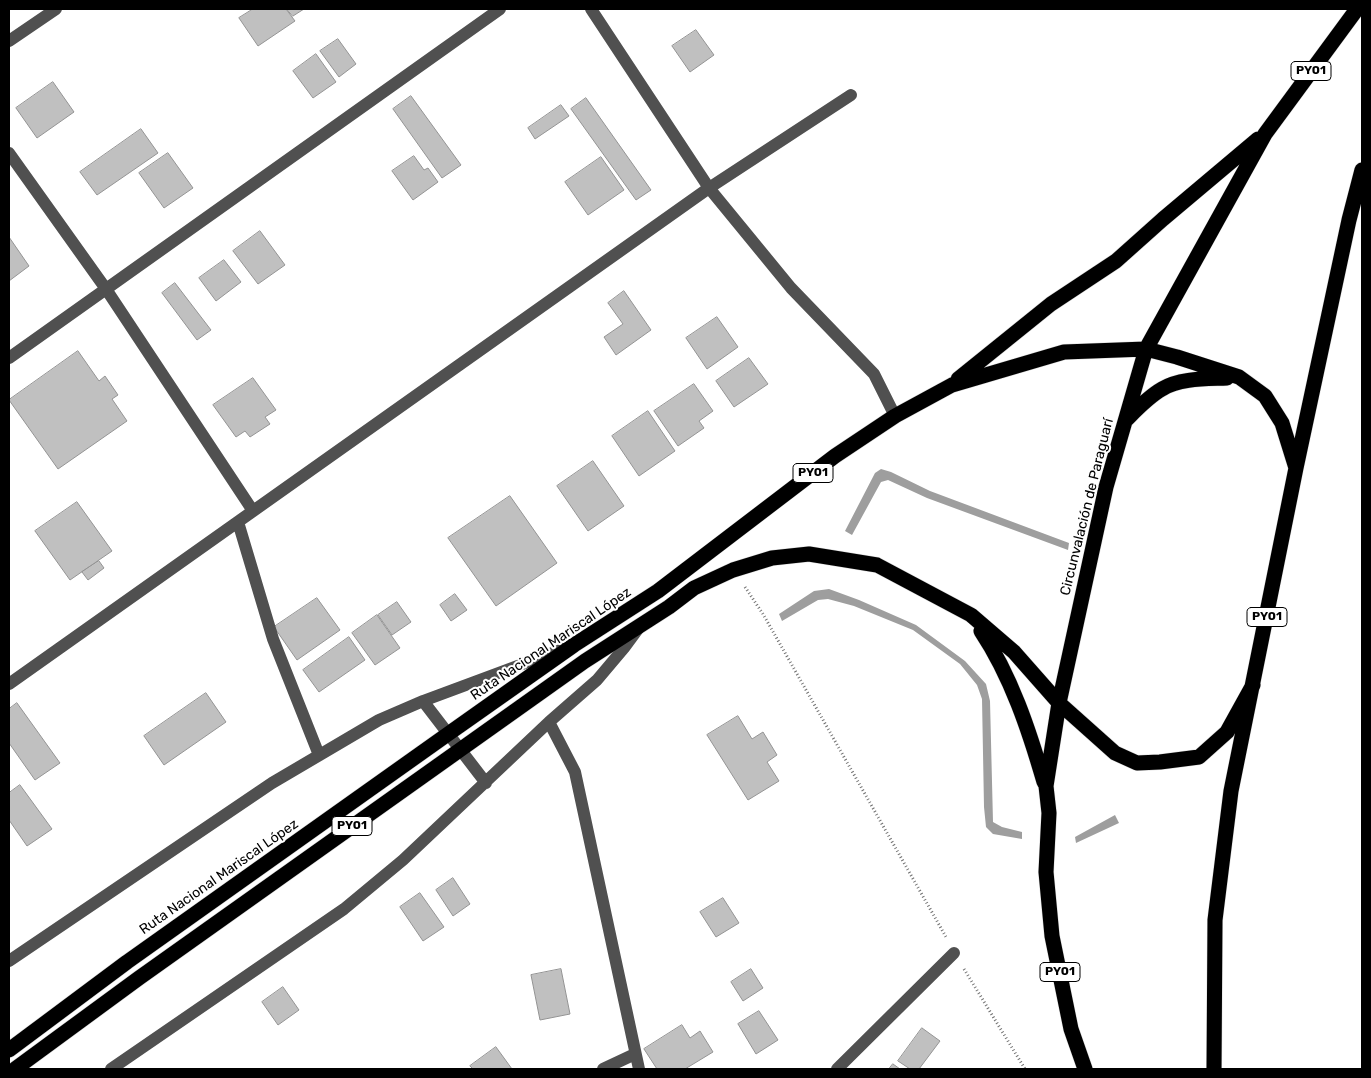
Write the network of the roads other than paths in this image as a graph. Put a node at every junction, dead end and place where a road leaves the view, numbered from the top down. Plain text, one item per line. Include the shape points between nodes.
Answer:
1 (56, 9) edge
2 (500, 9) edge
3 (591, 9) edge
4 (1357, 9) edge
5 (9, 41) edge
6 (851, 95) dead end
7 (1265, 134) junction
8 (9, 153) edge
9 (1362, 170) edge
10 (709, 188) junction
11 (106, 289) junction
12 (1146, 349) junction
13 (9, 358) edge
14 (1239, 377) junction
15 (952, 385) junction
16 (895, 416) junction
17 (1125, 421) junction
18 (1296, 468) junction
19 (253, 511) junction
20 (238, 522) junction
21 (971, 615) junction
22 (639, 627) junction
23 (574, 645) junction
24 (9, 684) edge
25 (1253, 685) junction
26 (423, 701) junction
27 (1059, 703) junction
28 (549, 722) junction
29 (448, 734) junction
30 (459, 750) junction
31 (319, 755) junction
32 (486, 784) junction
33 (1046, 786) junction
34 (954, 953) road end
35 (9, 961) edge
36 (9, 1050) edge
37 (635, 1054) junction
38 (15, 1069) edge
39 (111, 1069) edge
40 (603, 1069) edge
41 (639, 1069) edge
42 (837, 1069) edge
43 (1085, 1069) edge
44 (1214, 1069) edge

1 - 5 street
2 - 11 street
3 - 10 street
4 - 7 highway, Circunvalación de Paraguarí / PY01
6 - 10 street
7 - 12 highway, Circunvalación de Paraguarí / PY01
7 - 15 highway via 1116,261 1051,304
8 - 11 street
9 - 18 highway, PY01
10 - 16 street via 791,288 874,374
10 - 19 street
11 - 13 street
11 - 19 street
12 - 14 highway, Ruta Nacional Mariscal López
12 - 15 highway, Ruta Nacional Mariscal López / PY01 via 1064,352
12 - 17 highway, Circunvalación de Paraguarí / PY01
14 - 17 highway via 1193,379 1162,388
14 - 18 highway, Ruta Nacional Mariscal López via 1270,402 1282,423
15 - 16 highway, Ruta Nacional Mariscal López / PY01
16 - 23 highway, Ruta Nacional Mariscal López / PY01 via 835,456 658,591
17 - 27 highway, Circunvalación de Paraguarí / PY01 via 1106,487
18 - 25 highway, PY01
19 - 20 street
20 - 24 street
20 - 31 street via 273,639
21 - 22 highway, PY01 via 877,565 809,554 772,558 733,570 694,588
21 - 27 highway, PY01 via 1014,652
21 - 33 highway via 992,646 1026,722
22 - 28 street via 597,680
22 - 30 highway, PY01
23 - 26 street
23 - 29 highway, Ruta Nacional Mariscal López / PY01
25 - 27 highway via 1227,732 1200,757 1160,762 1137,762 1115,753
25 - 44 highway, PY01 via 1231,790 1215,920
26 - 29 street
26 - 31 street via 379,720
27 - 33 highway, Circunvalación de Paraguarí / PY01
28 - 32 street
28 - 37 street via 575,772
29 - 30 street
29 - 36 highway, Ruta Nacional Mariscal López / PY01
30 - 32 street
30 - 38 highway, PY01
31 - 35 street
32 - 39 street via 344,909
33 - 43 highway, Circunvalación de Paraguarí / PY01 via 1049,813 1046,872 1052,936 1071,1029
34 - 42 street
37 - 40 street
37 - 41 street

